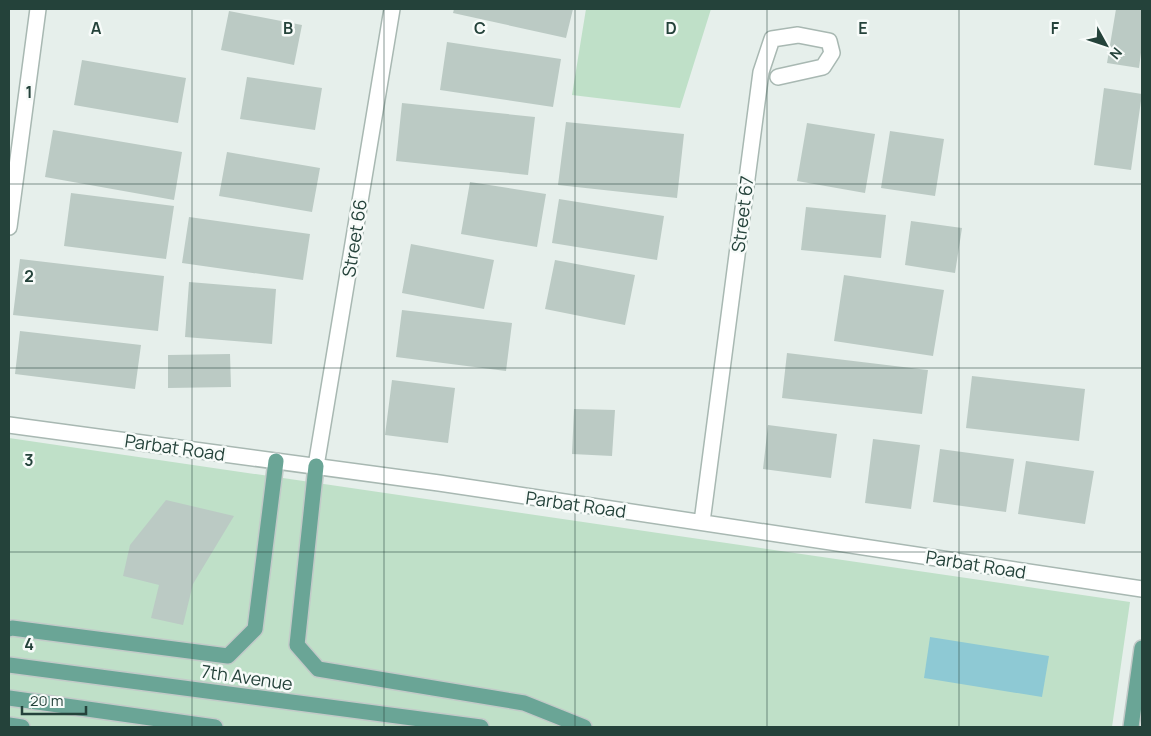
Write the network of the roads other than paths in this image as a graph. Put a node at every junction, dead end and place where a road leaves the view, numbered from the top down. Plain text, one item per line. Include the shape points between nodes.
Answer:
1 (38, 9) edge
2 (392, 9) edge
3 (778, 77) dead end
4 (9, 227) edge
5 (9, 425) edge
6 (276, 461) junction
7 (316, 466) junction
8 (702, 522) junction
9 (1142, 589) edge
10 (9, 629) edge
11 (1142, 648) edge
12 (9, 664) edge
13 (9, 698) edge
14 (9, 725) edge
15 (1130, 725) edge
16 (22, 727) edge
17 (215, 727) edge
18 (481, 727) edge
19 (584, 727) edge

1 - 4 street
2 - 7 street, Street 66
3 - 8 street, Street 67 via 823,67 832,53 828,41 798,35 772,39 761,72
5 - 6 street, Parbat Road
6 - 7 street, Parbat Road
6 - 10 main road via 255,629 228,656
7 - 8 street, Parbat Road
7 - 19 main road via 297,645 318,669 524,703
8 - 9 street, Parbat Road
11 - 15 main road
12 - 18 main road, 7th Avenue
13 - 17 main road
14 - 16 main road

